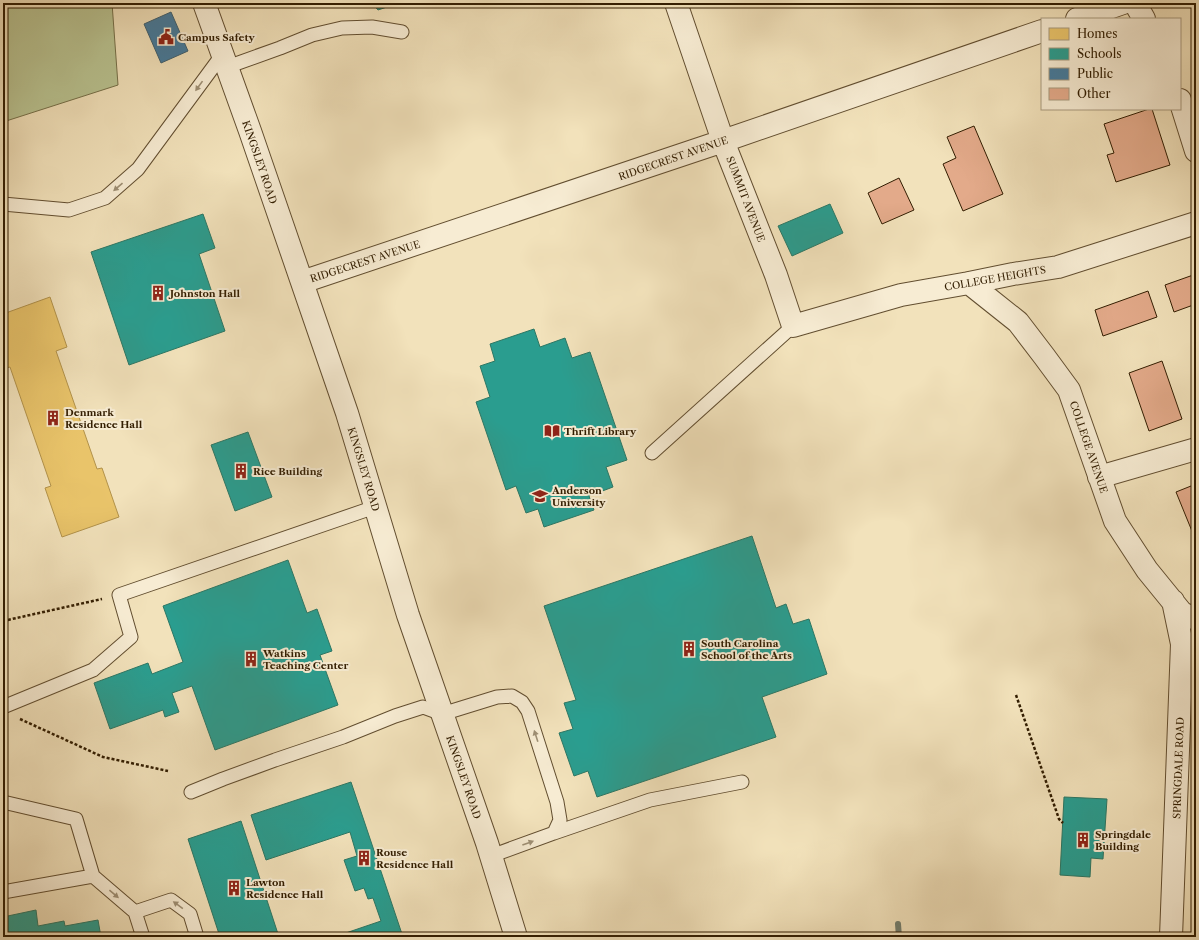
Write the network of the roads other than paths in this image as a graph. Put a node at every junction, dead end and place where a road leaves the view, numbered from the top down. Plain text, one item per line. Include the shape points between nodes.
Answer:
1 (204, 3) edge
2 (676, 3) edge
3 (1123, 3) edge
4 (1135, 3) edge
5 (1080, 18) edge
6 (1143, 18) edge
7 (1041, 31) edge
8 (402, 32) dead end
9 (225, 61) junction
10 (1181, 103) edge
11 (723, 142) junction
12 (1196, 151) edge
13 (3, 204) edge
14 (1196, 223) edge
15 (302, 282) junction
16 (969, 283) junction
17 (793, 326) junction
18 (1196, 449) edge
19 (652, 453) dead end
20 (1099, 477) junction
21 (375, 507) junction
22 (1173, 601) junction
23 (1196, 619) edge
24 (3, 707) edge
25 (442, 714) junction
26 (742, 782) dead end
27 (190, 792) dead end
28 (3, 802) edge
29 (554, 833) junction
30 (491, 856) junction
31 (93, 876) junction
32 (3, 892) edge
33 (135, 912) junction
34 (143, 937) edge
35 (197, 937) edge
36 (516, 937) edge
37 (1171, 937) edge

1 - 9 street, KINGSLEY ROAD
2 - 11 street, SUMMIT AVENUE
3 - 5 street
4 - 6 street
7 - 11 street, RIDGECREST AVENUE
8 - 9 lane via 372,27 342,28 312,35 280,48
9 -> 13 lane via 138,169 105,198 69,210
9 - 15 street, KINGSLEY ROAD
10 - 12 street
11 - 15 street, RIDGECREST AVENUE
11 - 17 street, SUMMIT AVENUE via 776,275
14 - 16 street, COLLEGE HEIGHTS via 1058,267
15 - 21 street, KINGSLEY ROAD via 347,413
16 - 17 street, COLLEGE HEIGHTS via 901,295
16 - 20 street, COLLEGE AVENUE via 1018,322 1069,390
17 - 19 lane
18 - 20 street
20 - 22 street, COLLEGE AVENUE via 1114,521 1147,570
21 - 24 lane via 119,595 131,637 93,670
21 - 25 street, KINGSLEY ROAD
22 - 23 street, COLLEGE AVENUE via 1182,613
22 - 37 street, SPRINGDALE ROAD via 1182,644
25 - 27 lane via 423,707
29 -> 25 lane via 560,820 558,802 528,711 522,702 512,696 497,697
25 - 30 street, KINGSLEY ROAD
26 - 29 lane via 650,800
28 - 31 lane via 76,819
30 -> 29 lane
30 - 36 street, KINGSLEY ROAD
31 - 32 lane
31 -> 33 lane
33 - 34 lane
35 -> 33 lane via 190,914 171,900

